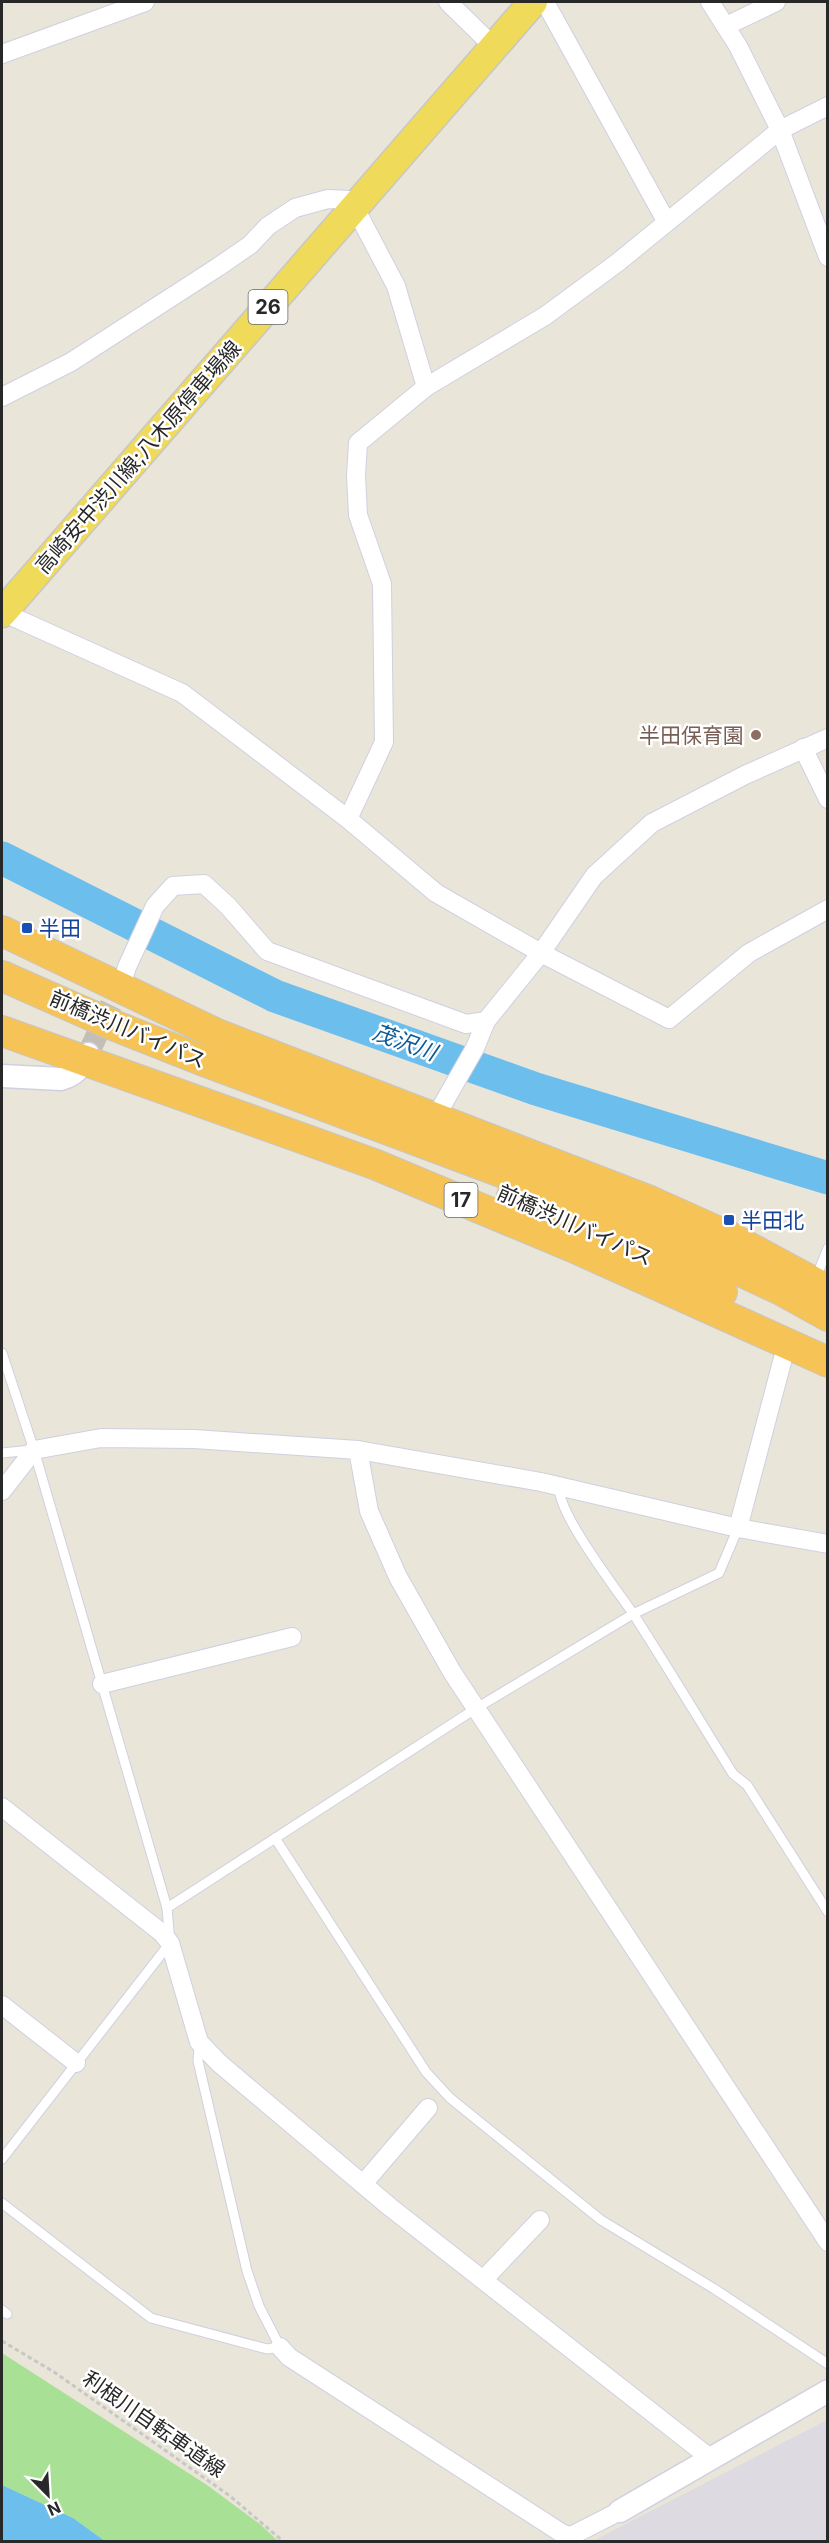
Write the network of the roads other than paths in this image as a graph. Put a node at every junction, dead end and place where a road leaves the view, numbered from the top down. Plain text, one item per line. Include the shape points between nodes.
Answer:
1 (146, 2) edge
2 (448, 2) edge
3 (534, 2) edge
4 (545, 2) edge
5 (710, 2) edge
6 (776, 2) edge
7 (726, 26) junction
8 (494, 47) junction
9 (2, 54) edge
10 (828, 106) edge
11 (780, 130) junction
12 (355, 208) junction
13 (666, 221) junction
14 (828, 257) edge
15 (426, 387) junction
16 (2, 397) edge
17 (2, 613) edge
18 (828, 738) edge
19 (803, 748) junction
20 (828, 799) edge
21 (348, 819) junction
22 (828, 909) edge
23 (2, 931) edge
24 (542, 953) junction
25 (2, 976) edge
26 (120, 986) junction
27 (486, 1021) junction
28 (2, 1031) edge
29 (86, 1058) junction
30 (2, 1076) edge
31 (289, 1093) junction
32 (435, 1118) junction
33 (828, 1248) edge
34 (821, 1286) edge
35 (828, 1316) edge
36 (787, 1343) junction
37 (828, 1345) edge
38 (2, 1353) edge
39 (828, 1362) edge
40 (358, 1449) junction
41 (34, 1450) junction
42 (2, 1453) edge
43 (559, 1486) junction
44 (2, 1491) edge
45 (738, 1528) junction
46 (828, 1544) edge
47 (633, 1614) junction
48 (292, 1637) dead end
49 (102, 1684) junction
50 (475, 1709) junction
51 (2, 1807) edge
52 (275, 1838) junction
53 (166, 1908) junction
54 (828, 1912) edge
55 (170, 1942) junction
56 (2, 2005) edge
57 (199, 2042) junction
58 (76, 2063) junction
59 (428, 2108) dead end
60 (2, 2159) edge
61 (363, 2184) junction
62 (2, 2203) edge
63 (540, 2220) dead end
64 (828, 2242) edge
65 (483, 2280) junction
66 (280, 2347) junction
67 (828, 2364) edge
68 (828, 2391) edge
69 (710, 2458) junction
70 (620, 2511) joint
71 (571, 2539) edge

1 - 9 street
2 - 8 street
3 - 8 main road, 高崎安中渋川線;八木原停車場線 / 26
4 - 13 street
5 - 7 street
6 - 7 street
7 - 11 street
8 - 12 main road, 高崎安中渋川線;八木原停車場線 / 26
10 - 11 street
11 - 13 street
11 - 14 street
12 - 15 street via 396,286
12 - 16 street via 350,200 328,199 295,208 234,256 90,349
12 - 17 main road, 高崎安中渋川線;八木原停車場線 / 26
13 - 15 street via 545,316
15 - 21 street via 358,443 358,514 382,584 384,742
17 - 21 street via 182,693
18 - 19 street
19 - 20 street
19 - 24 street via 652,823 594,876
21 - 24 street via 436,893
22 - 24 street via 749,953 669,1019
23 - 26 highway
24 - 27 street
25 - 31 highway, 前橋渋川バイパス / 17 via 113,1025
26 - 27 street via 155,906 173,886 204,884 267,951 466,1024
26 - 32 highway via 217,1034
27 - 32 street
28 - 29 highway, 17
29 - 30 street via 79,1069 61,1079
29 - 36 highway, 17 via 374,1164
31 - 35 highway, 前橋渋川バイパス / 17 via 635,1222
31 - 37 highway, 前橋渋川バイパス / 17 via 632,1249
32 - 34 highway via 650,1201 729,1236
33 - 34 lane
36 - 39 highway, 17
36 - 45 street
38 - 41 lane
40 - 41 street via 101,1438
40 - 43 street
40 - 50 street via 369,1511 398,1577
41 - 42 lane
41 - 44 street
41 - 49 lane
43 - 45 street
43 - 47 lane via 559,1495 579,1534
45 - 46 street
45 - 47 lane via 719,1573
47 - 50 lane
47 - 54 lane via 733,1774 747,1785
48 - 49 street
49 - 53 lane
50 - 52 lane
50 - 64 street
51 - 55 street
52 - 53 lane
52 - 67 lane via 426,2072 450,2098 601,2220
53 - 55 lane
55 - 57 street
55 - 58 lane
56 - 58 street
57 - 61 street
57 - 66 lane via 198,2061 247,2271
58 - 60 lane
59 - 61 street
61 - 65 street
62 - 66 lane via 151,2318 267,2349
63 - 65 street
65 - 69 street
66 - 71 street via 289,2357
68 - 69 street
69 - 70 street
70 - 71 street

